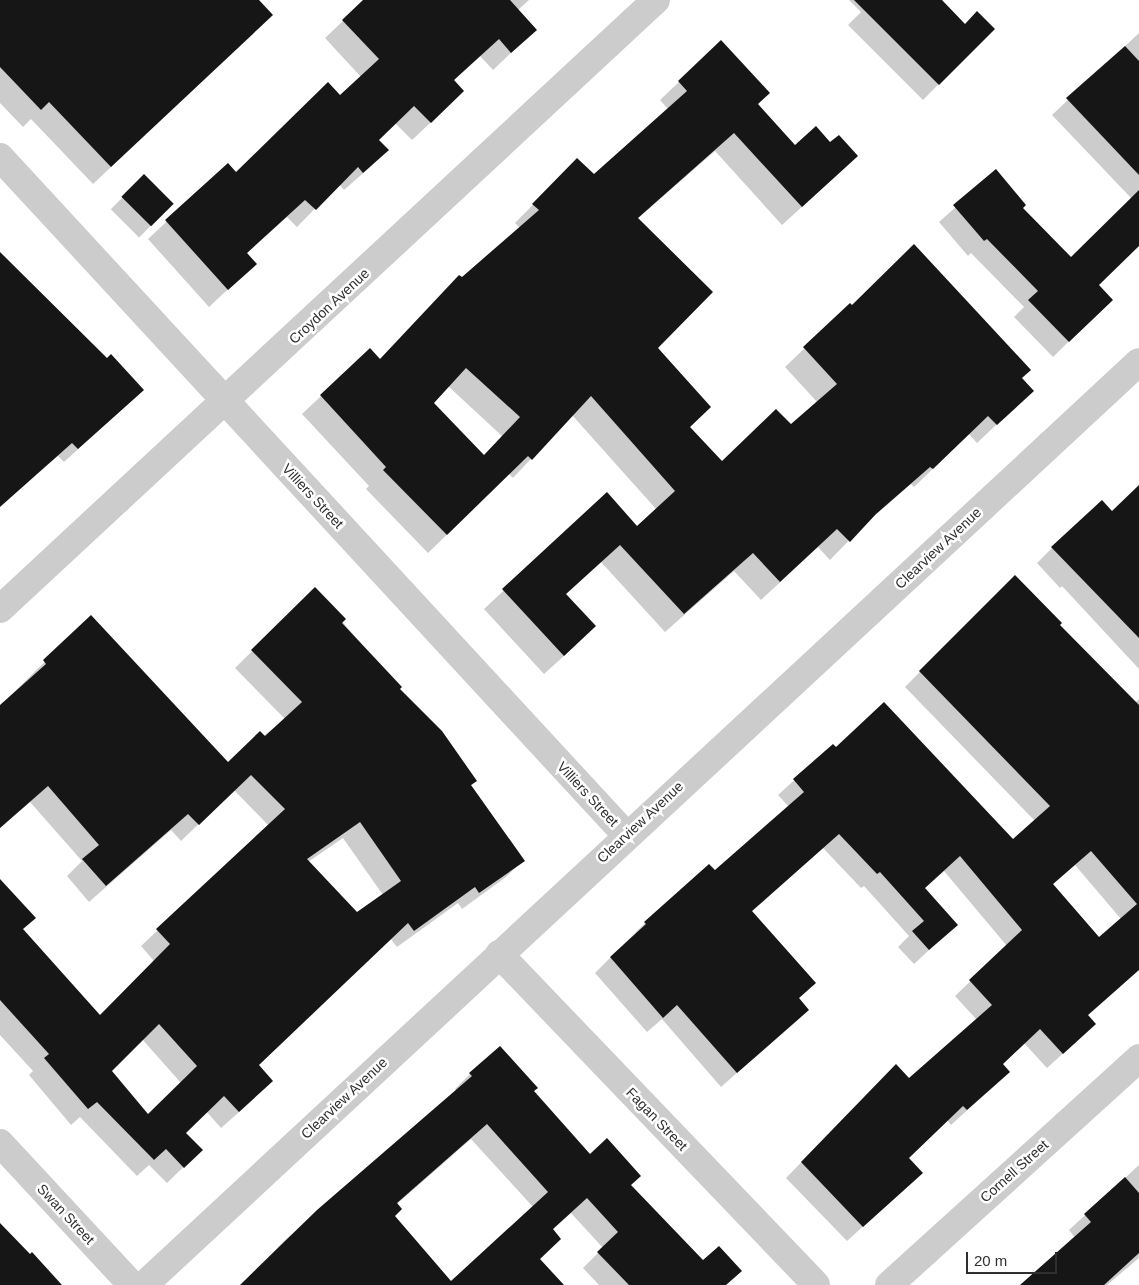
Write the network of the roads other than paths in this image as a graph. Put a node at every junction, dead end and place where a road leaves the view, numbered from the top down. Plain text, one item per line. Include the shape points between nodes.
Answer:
1 (656, 0) edge
2 (0, 157) edge
3 (1139, 362) edge
4 (227, 402) junction
5 (0, 609) edge
6 (626, 835) junction
7 (499, 954) junction
8 (1139, 1058) edge
9 (0, 1144) edge
10 (132, 1285) edge
11 (144, 1285) edge
12 (816, 1285) edge
13 (889, 1285) edge

1 - 4 street, Croydon Avenue
2 - 4 street, Villiers Street
3 - 6 street, Clearview Avenue
4 - 5 street, Croydon Avenue
4 - 6 street, Villiers Street
6 - 7 street, Clearview Avenue
7 - 11 street, Clearview Avenue
7 - 12 street, Fagan Street
8 - 13 street, Cornell Street
9 - 10 street, Swan Street

